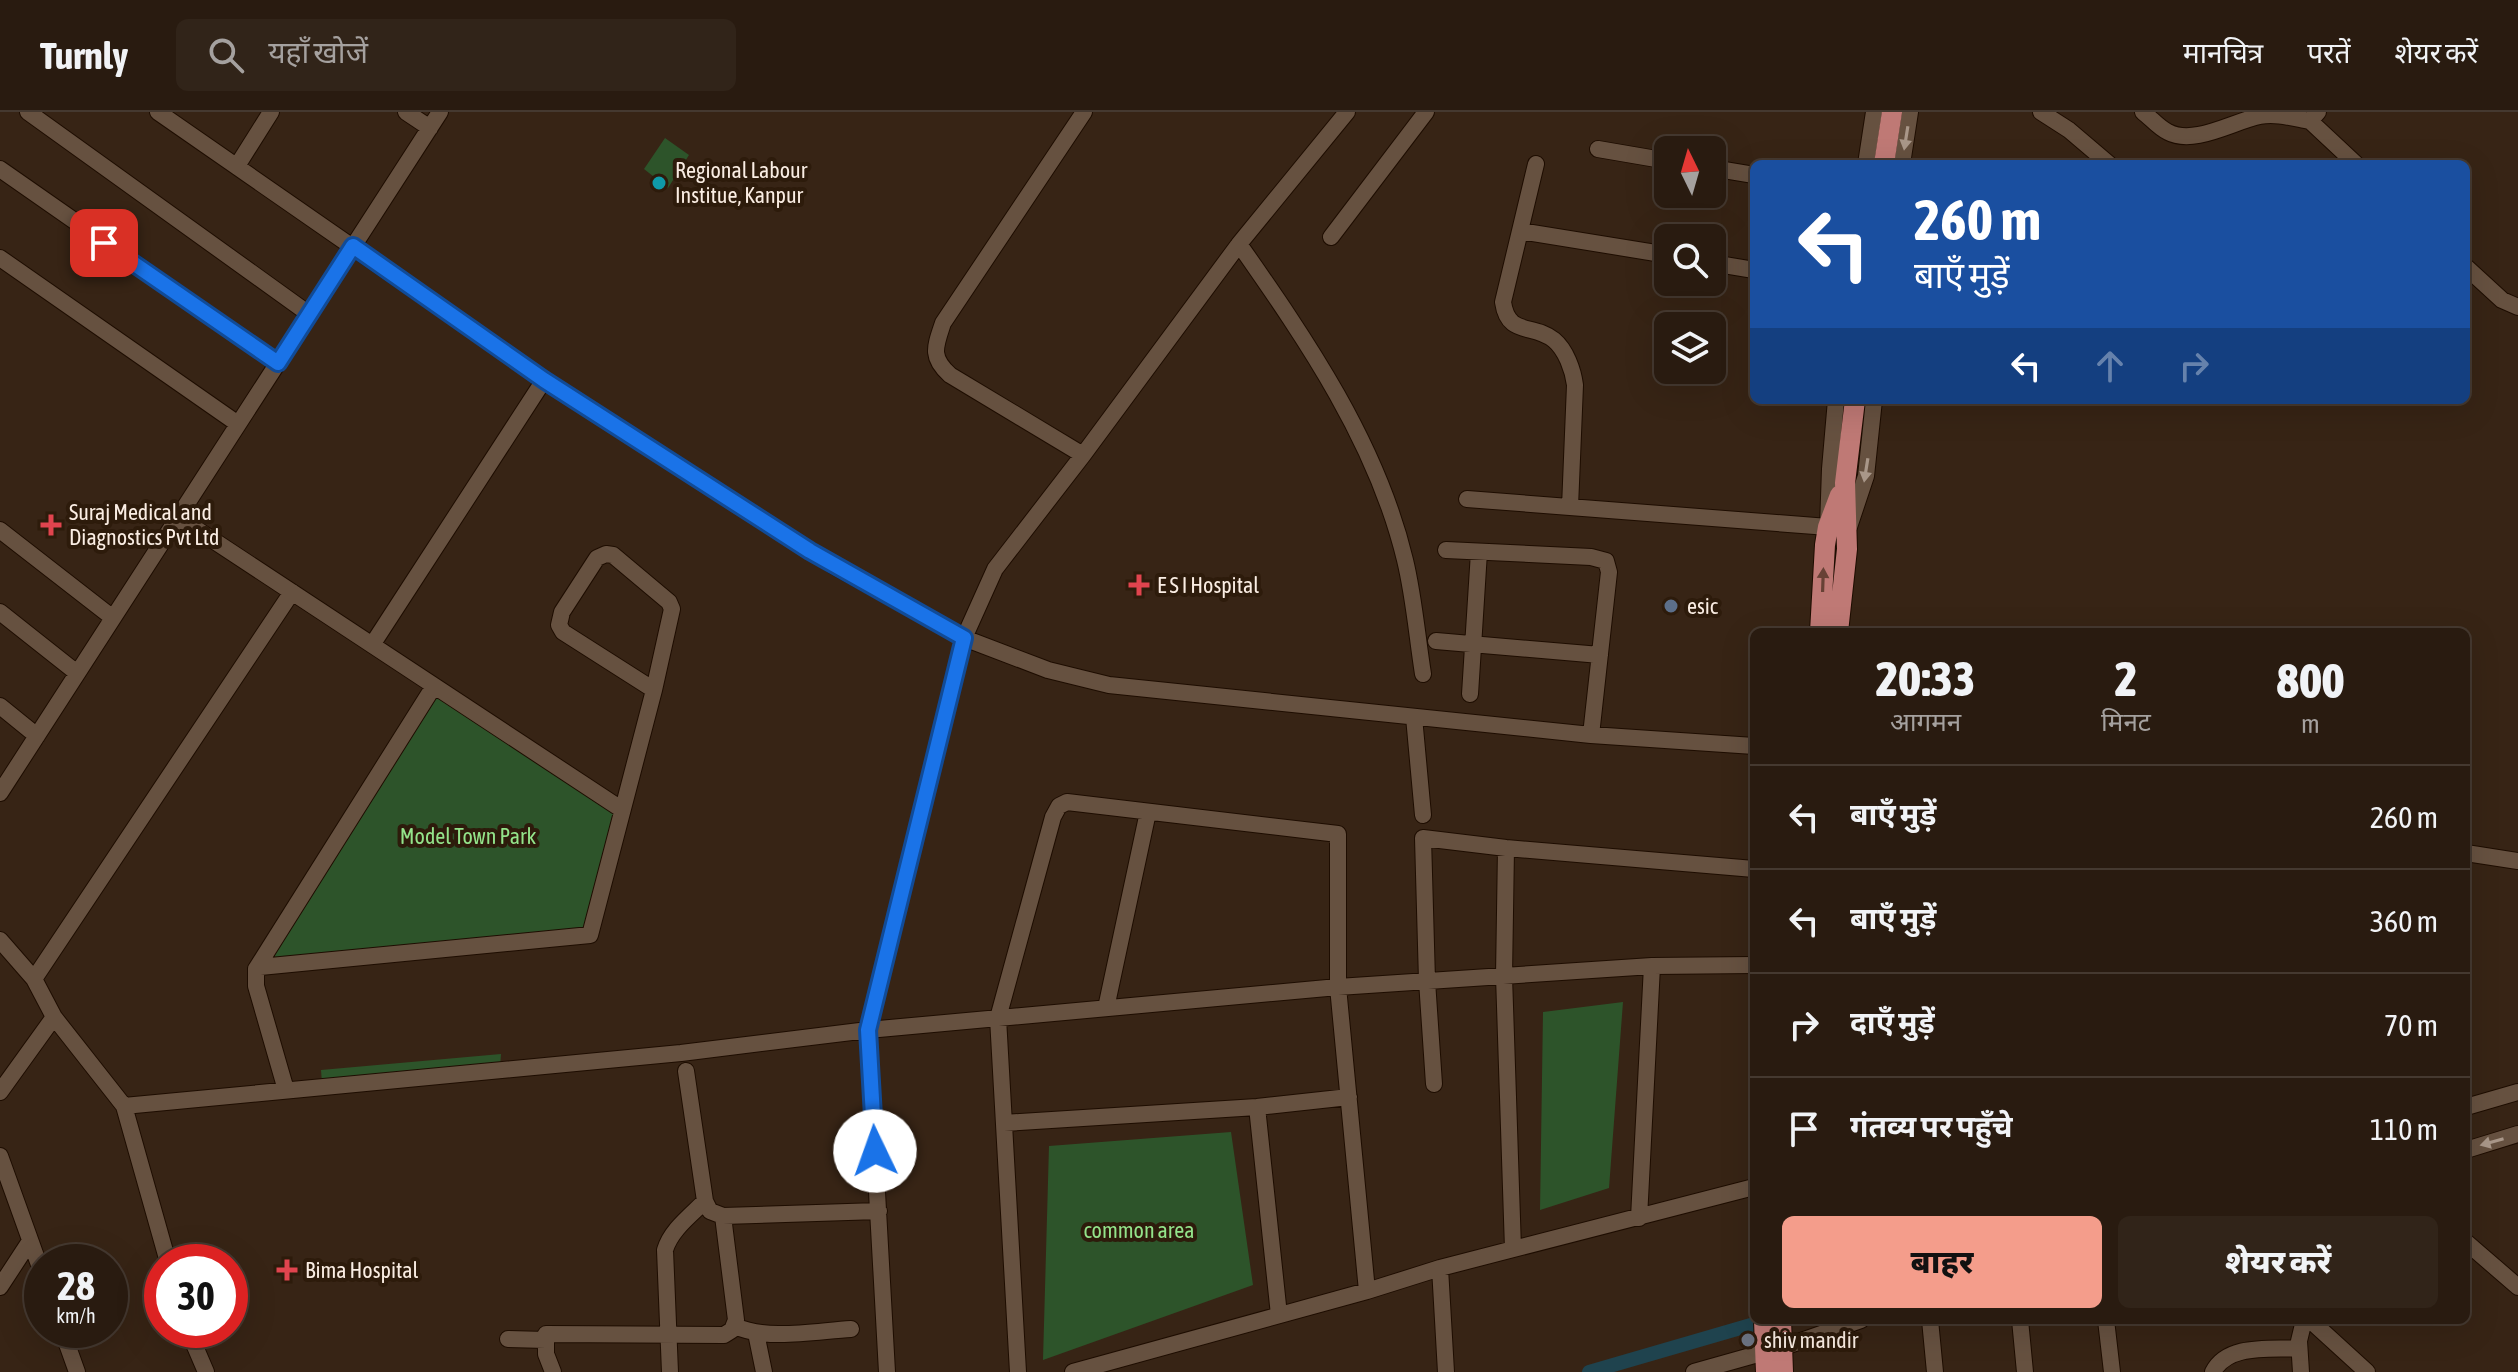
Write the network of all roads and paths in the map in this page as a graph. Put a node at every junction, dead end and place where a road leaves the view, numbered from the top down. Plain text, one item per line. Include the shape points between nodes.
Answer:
1 (28, 112) edge
2 (158, 112) edge
3 (271, 112) edge
4 (406, 112) edge
5 (440, 112) edge
6 (1084, 112) edge
7 (1347, 112) edge
8 (1426, 112) edge
9 (1874, 112) edge
10 (1892, 112) edge
11 (1910, 112) edge
12 (2041, 112) edge
13 (2143, 112) edge
14 (2314, 117) edge
15 (430, 128) junction
16 (1598, 149) dead end
17 (1654, 159) edge
18 (1867, 160) edge
19 (1885, 160) edge
20 (1903, 160) edge
21 (2104, 160) edge
22 (2352, 160) edge
23 (1536, 164) dead end
24 (237, 166) junction
25 (0, 169) edge
26 (1726, 170) edge
27 (1750, 174) edge
28 (1520, 231) junction
29 (1331, 237) dead end
30 (1239, 244) junction
31 (353, 246) junction
32 (1654, 253) edge
33 (0, 258) edge
34 (1726, 265) edge
35 (1750, 269) edge
36 (2470, 271) edge
37 (2518, 307) edge
38 (309, 314) junction
39 (278, 363) junction
40 (544, 380) junction
41 (1836, 404) edge
42 (1855, 404) edge
43 (1874, 404) edge
44 (238, 424) junction
45 (1083, 455) junction
46 (1467, 499) dead end
47 (1570, 507) junction
48 (178, 517) junction
49 (0, 530) edge
50 (1837, 532) junction
51 (1446, 550) dead end
52 (1479, 552) junction
53 (292, 592) junction
54 (0, 612) edge
55 (113, 618) junction
56 (1820, 628) edge
57 (1838, 628) edge
58 (964, 638) junction
59 (1436, 641) dead end
60 (1474, 644) junction
61 (372, 645) junction
62 (1600, 655) junction
63 (77, 673) junction
64 (1423, 674) dead end
65 (434, 686) junction
66 (654, 690) junction
67 (1470, 694) dead end
68 (0, 706) edge
69 (1414, 717) junction
70 (1591, 735) junction
71 (37, 736) junction
72 (1750, 746) edge
73 (1, 789) edge
74 (621, 809) junction
75 (1148, 812) junction
76 (1423, 815) dead end
77 (1506, 848) junction
78 (2470, 854) edge
79 (2518, 861) edge
80 (1750, 869) edge
81 (0, 940) edge
82 (1750, 965) edge
83 (1652, 966) junction
84 (256, 969) junction
85 (1504, 976) junction
86 (34, 979) junction
87 (1427, 981) junction
88 (1338, 987) junction
89 (1106, 1008) junction
90 (54, 1017) junction
91 (998, 1018) junction
92 (868, 1030) junction
93 (686, 1071) dead end
94 (1434, 1084) dead end
95 (286, 1090) junction
96 (0, 1092) edge
97 (2518, 1092) edge
98 (1349, 1097) junction
99 (124, 1106) junction
100 (2470, 1106) edge
101 (1257, 1107) junction
102 (1004, 1123) junction
103 (2518, 1134) edge
104 (2470, 1149) edge
105 (0, 1156) edge
106 (1750, 1188) edge
107 (705, 1201) junction
108 (879, 1211) junction
109 (723, 1216) junction
110 (1639, 1218) junction
111 (30, 1241) junction
112 (31, 1244) edge
113 (163, 1244) edge
114 (2470, 1245) edge
115 (1513, 1249) junction
116 (1440, 1268) junction
117 (0, 1287) edge
118 (2518, 1287) edge
119 (1367, 1291) junction
120 (1279, 1315) junction
121 (1843, 1324) edge
122 (1930, 1324) edge
123 (2020, 1324) edge
124 (2106, 1324) edge
125 (2303, 1324) edge
126 (2314, 1324) edge
127 (735, 1326) junction
128 (851, 1329) dead end
129 (756, 1333) junction
130 (669, 1334) junction
131 (508, 1339) dead end
132 (546, 1340) junction
133 (1772, 1340) edge
134 (68, 1348) edge
135 (196, 1348) edge
136 (2299, 1348) junction
137 (77, 1372) edge
138 (206, 1372) edge
139 (553, 1372) edge
140 (670, 1372) edge
141 (764, 1372) edge
142 (887, 1372) edge
143 (1018, 1372) edge
144 (1073, 1372) edge
145 (1446, 1372) edge
146 (1694, 1372) edge
147 (1783, 1372) edge
148 (1935, 1372) edge
149 (2025, 1372) edge
150 (2112, 1372) edge
151 (2213, 1372) edge
152 (2301, 1372) edge
153 (2367, 1372) edge

1 - 38 street
2 - 24 street
3 - 24 street
4 - 15 street
5 - 15 street
6 - 45 street via 943,323 935,353 950,375
7 - 30 street
8 - 29 street
9 - 18 street
10 - 19 main road
11 -> 20 street
12 - 21 street
13 - 14 street via 2168,133 2183,136 2258,116
14 - 22 street
15 - 31 street
16 - 17 street
23 - 28 street
24 - 31 street
25 - 39 street
26 - 27 street
28 - 32 street
28 - 47 street via 1503,302 1505,315 1515,325 1557,342 1573,373
30 - 45 street
30 - 64 street via 1301,331 1376,470 1405,560
31 - 38 street
31 - 40 street
33 - 44 street
34 - 35 street
36 - 37 street via 2502,300
38 - 39 street
39 - 44 street
40 - 58 street via 834,566
40 - 61 street
41 - 50 street via 1830,469
42 - 50 main road
43 -> 50 street via 1866,476
44 - 48 street
45 - 58 street via 995,569
46 - 47 street
47 - 50 street
48 - 53 street
48 - 55 street
49 - 55 street
56 -> 50 main road via 1824,555
50 - 57 main road via 1846,562
51 - 52 street
52 - 60 street
52 - 62 street via 1606,561
53 - 61 street
53 - 86 street
54 - 63 street
55 - 63 street
58 - 69 street via 1048,670 1109,685
58 - 92 street
59 - 60 street
60 - 62 street
60 - 67 street
61 - 65 street
62 - 70 street
63 - 71 street
65 - 74 street
65 - 84 street
66 - 66 street via 559,625 597,558 606,554 625,564 672,609
66 - 74 street
68 - 71 street
69 - 70 street
69 - 76 street
70 - 72 street
71 - 73 street
74 - 84 street via 590,935
75 - 88 street via 1338,834
75 - 89 street
75 - 91 street via 1067,802 1059,806
77 - 80 street
77 - 85 street
77 - 87 street via 1423,838
78 - 79 street
81 - 86 street
82 - 83 street
83 - 85 street
83 - 110 street
84 - 95 street via 256,986
85 - 87 street
85 - 115 street
86 - 90 street
87 - 88 street
87 - 94 street
88 - 89 street
88 - 98 street
89 - 91 street
90 - 96 street
90 - 99 street
91 - 92 street
91 - 102 street
92 - 95 street
92 - 108 street
93 - 107 street
95 - 99 street
97 - 100 street
98 - 101 street
98 - 119 street
99 - 113 street
101 - 102 street
101 - 120 street
102 - 143 street
103 -> 104 street
105 - 111 street
106 - 110 street
107 - 109 street via 710,1211
107 - 130 street via 676,1230 665,1250
108 - 109 street
108 - 142 street
109 - 127 street
110 - 115 street
111 - 112 street
111 - 117 street
114 - 118 street
115 - 116 street
116 - 119 street
116 - 145 street
119 - 120 street
120 - 144 street
121 - 133 street
122 - 148 street
123 - 149 street
124 - 150 street
125 - 136 street
126 - 153 street
127 - 129 street
127 - 130 street via 724,1335
128 - 129 street
129 - 141 street
130 - 132 street via 546,1334
130 - 140 street
131 - 132 street
132 - 139 street
133 - 146 street
133 - 147 main road
134 - 137 street
135 - 138 street
136 - 151 street via 2237,1352 2223,1358
136 - 152 street

